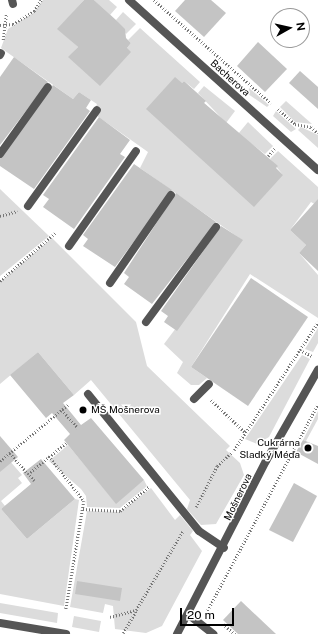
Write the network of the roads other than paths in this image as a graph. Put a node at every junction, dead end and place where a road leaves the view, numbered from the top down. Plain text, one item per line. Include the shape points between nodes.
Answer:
1 (130, 0) edge
2 (48, 87) dead end
3 (97, 110) dead end
4 (136, 151) dead end
5 (0, 154) edge
6 (318, 170) edge
7 (171, 195) dead end
8 (28, 206) road end
9 (216, 227) dead end
10 (69, 246) dead end
11 (110, 283) dead end
12 (146, 322) dead end
13 (318, 370) edge
14 (209, 384) dead end
15 (88, 394) dead end
16 (194, 399) dead end
17 (224, 548) junction
18 (189, 615) junction
19 (0, 623) edge
20 (66, 634) edge
21 (177, 634) edge
22 (213, 634) edge

1 - 6 street, Bacherova
2 - 5 street
3 - 8 street
4 - 10 street
7 - 11 street
9 - 12 street
13 - 17 street, Mošnerova via 266,461
14 - 16 street
15 - 17 street via 199,531
17 - 18 street, Mošnerova
18 - 21 street, Mošnerova
18 - 22 street
19 - 20 street

